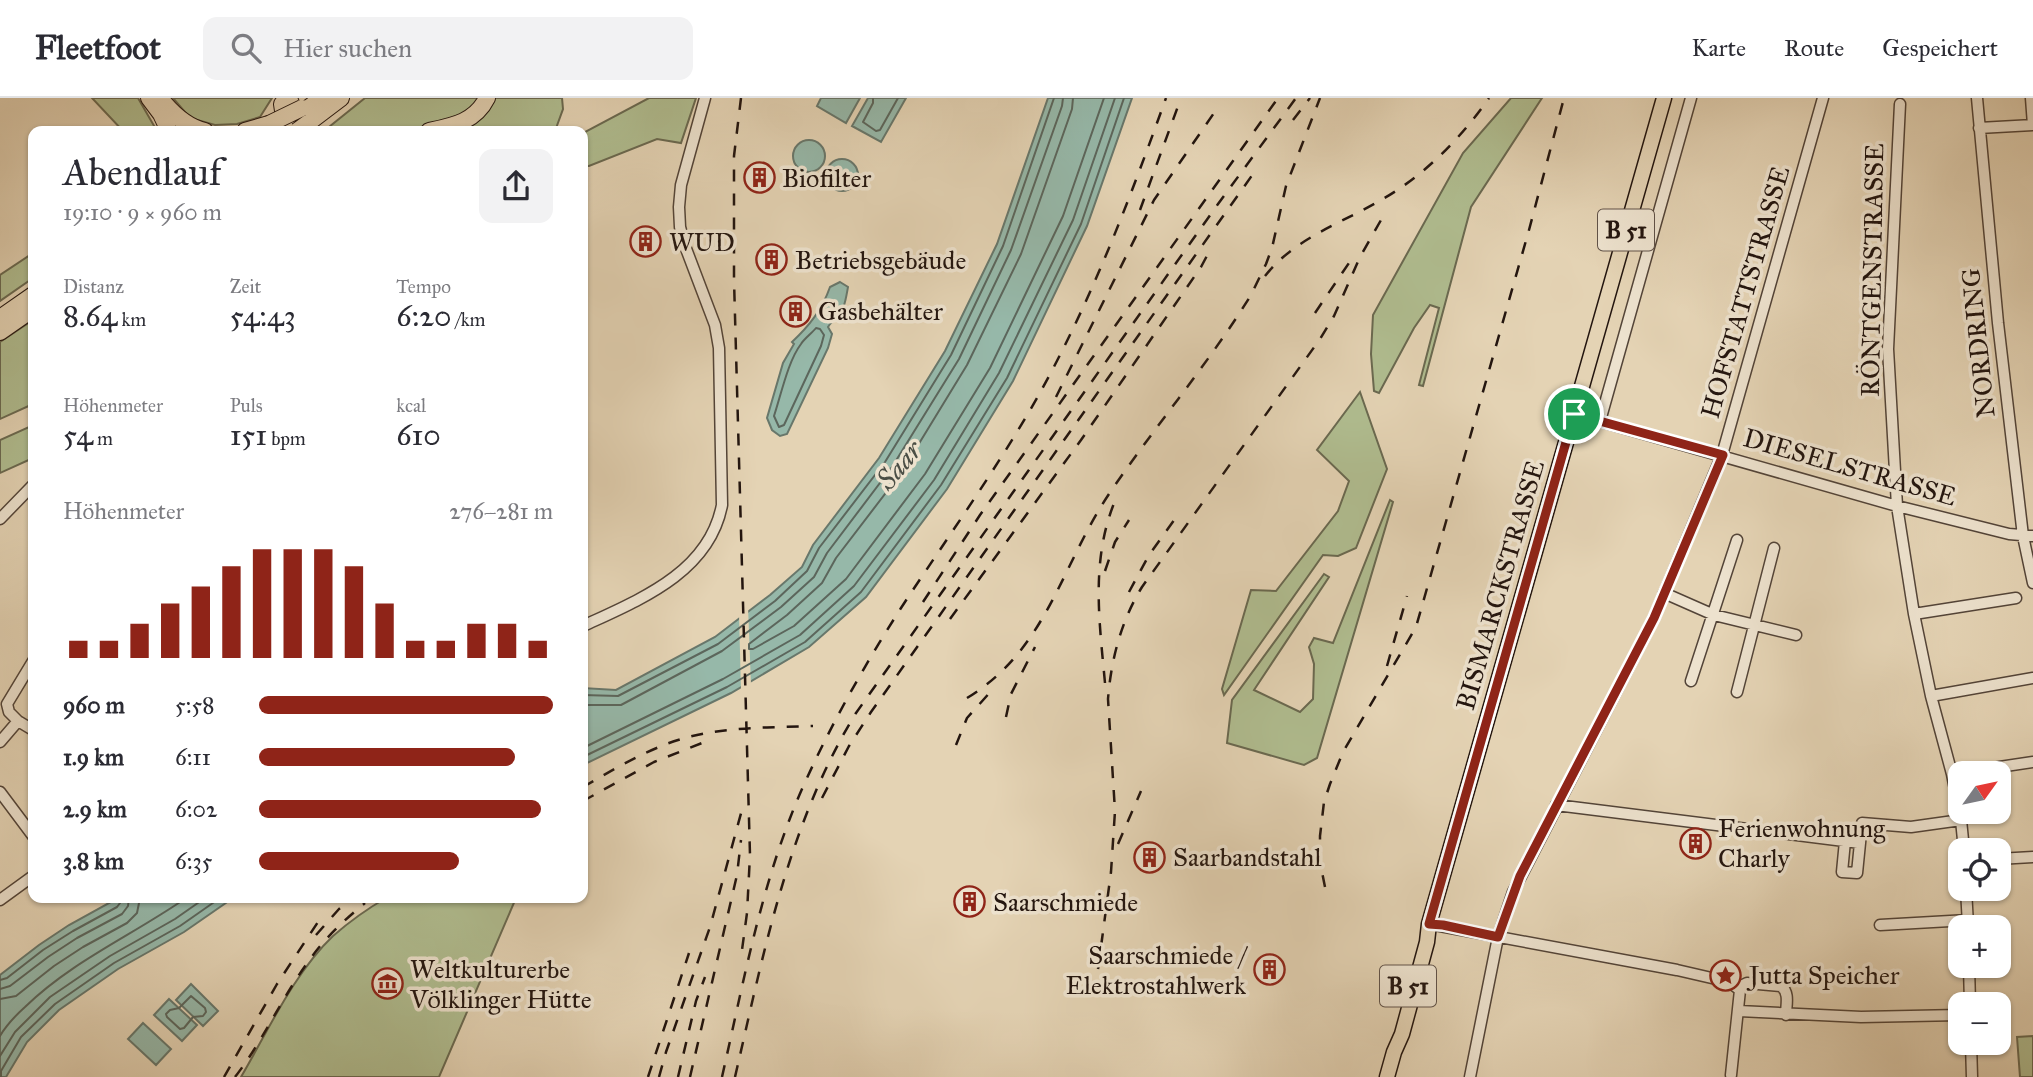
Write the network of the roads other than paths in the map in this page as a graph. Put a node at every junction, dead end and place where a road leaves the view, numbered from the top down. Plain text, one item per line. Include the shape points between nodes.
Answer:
1 (149, 98) edge
2 (160, 98) edge
3 (281, 98) edge
4 (321, 98) edge
5 (341, 98) edge
6 (487, 98) edge
7 (496, 98) edge
8 (705, 98) edge
9 (1664, 98) edge
10 (1691, 98) edge
11 (1823, 98) edge
12 (1977, 98) edge
13 (2031, 98) edge
14 (1900, 104) dead end
15 (300, 117) edge
16 (167, 126) edge
17 (191, 126) edge
18 (275, 126) edge
19 (285, 126) edge
20 (450, 126) edge
21 (472, 126) edge
22 (1979, 128) junction
23 (28, 298) edge
24 (28, 312) edge
25 (0, 318) edge
26 (0, 332) edge
27 (1574, 414) junction
28 (1600, 421) junction
29 (1723, 455) junction
30 (28, 490) edge
31 (1897, 506) junction
32 (0, 520) edge
33 (2028, 536) edge
34 (1737, 540) dead end
35 (1774, 548) dead end
36 (2033, 583) edge
37 (1664, 593) junction
38 (2016, 598) dead end
39 (1914, 614) junction
40 (1714, 615) junction
41 (588, 624) edge
42 (1754, 626) junction
43 (1796, 635) dead end
44 (28, 669) edge
45 (2033, 678) edge
46 (1691, 681) dead end
47 (1737, 692) dead end
48 (1931, 696) junction
49 (18, 721) junction
50 (28, 727) edge
51 (0, 742) edge
52 (1948, 761) edge
53 (2033, 762) edge
54 (2011, 767) edge
55 (0, 792) edge
56 (1556, 805) junction
57 (1948, 822) edge
58 (28, 829) edge
59 (1845, 841) junction
60 (1860, 843) junction
61 (2033, 857) edge
62 (2011, 858) edge
63 (28, 880) edge
64 (0, 900) edge
65 (1429, 924) junction
66 (1948, 924) edge
67 (1881, 925) dead end
68 (1498, 937) junction
69 (1740, 990) junction
70 (1739, 1011) junction
71 (1786, 1015) junction
72 (1948, 1015) edge
73 (1971, 1055) edge
74 (1731, 1075) edge
75 (1387, 1077) edge
76 (1470, 1077) edge
77 (1972, 1077) edge

1 - 16 highway
2 - 17 highway
3 - 19 highway
4 - 15 highway
5 - 15 highway
6 - 20 highway via 473,117
7 - 21 highway via 487,115
8 - 41 street via 679,208 685,246 719,348 720,517 700,552 676,576 646,597
9 - 27 main road, BISMARCKSTRASSE / B 51
10 - 28 street
11 - 29 street, HOFSTATTSTRASSE
12 - 22 street, NORDRING
13 - 22 street via 2033,125
14 - 31 street, RÖNTGENSTRASSE via 1888,349
15 - 18 highway, bridge
22 - 33 street, NORDRING via 1998,323
23 - 25 highway
24 - 26 highway
27 - 28 street, DIESELSTRASSE
27 - 65 main road, BISMARCKSTRASSE / B 51
28 - 29 street, DIESELSTRASSE
29 - 31 street, DIESELSTRASSE
29 - 37 street, HOFSTATTSTRASSE
30 - 32 street
31 - 33 street, DIESELSTRASSE
31 - 39 street, RÖNTGENSTRASSE
33 - 36 street, NORDRING
34 - 40 street
35 - 42 street
37 - 40 street
37 - 56 street, HOFSTATTSTRASSE
38 - 39 street
39 - 48 street, RÖNTGENSTRASSE
40 - 42 street
40 - 46 street
42 - 43 street
42 - 47 street
44 - 49 street via 7,704
45 - 48 street
48 - 52 street, RÖNTGENSTRASSE
49 - 50 street
49 - 51 street
53 - 54 street
55 - 58 street
56 - 59 street
56 - 68 street, HOFSTATTSTRASSE via 1520,876
57 - 60 street via 1911,827 1862,823
59 - 60 street
59 - 60 street via 1842,872 1857,873
61 - 62 street
63 - 64 street
65 - 68 street
65 - 75 main road, BISMARCKSTRASSE / B 51
66 - 67 street
68 - 69 street via 1677,970 1729,982
68 - 76 street, HOFSTATTSTRASSE
69 - 70 street
69 - 71 street via 1747,983 1781,986 1787,996
70 - 71 street
70 - 74 street
71 - 72 street
73 - 77 street

